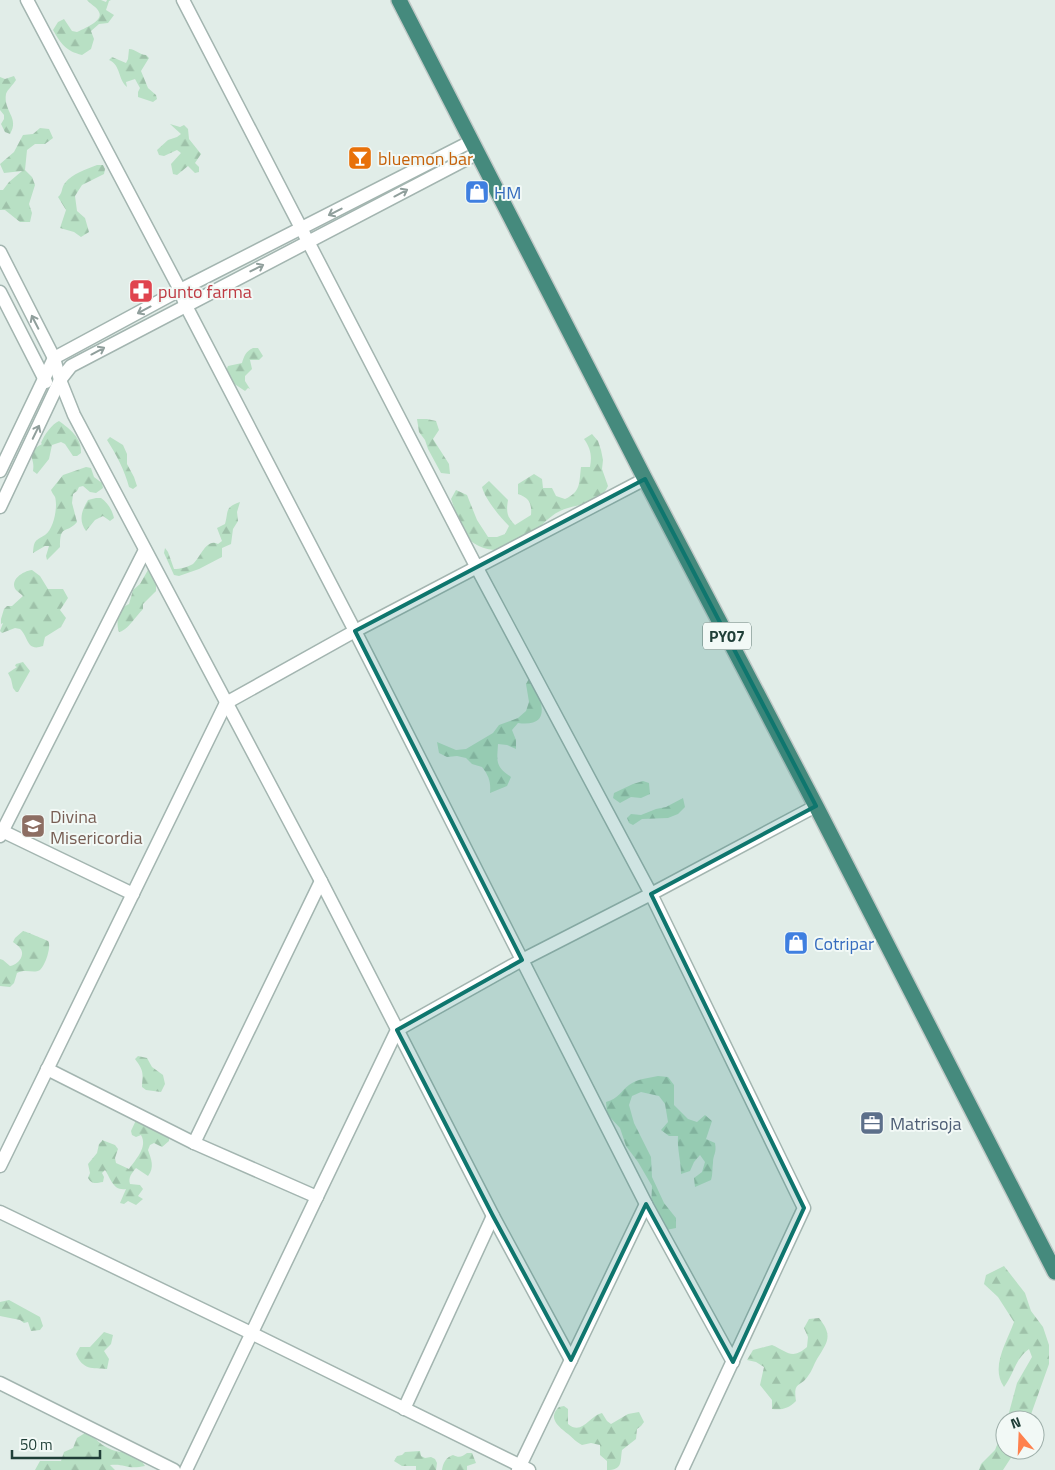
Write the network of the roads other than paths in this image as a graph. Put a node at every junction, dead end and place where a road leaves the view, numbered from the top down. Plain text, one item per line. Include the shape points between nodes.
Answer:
1 (27, 0) edge
2 (183, 0) edge
3 (399, 0) edge
4 (475, 147) junction
5 (301, 229) junction
6 (308, 242) junction
7 (0, 252) edge
8 (180, 290) junction
9 (0, 292) edge
10 (186, 304) junction
11 (54, 358) junction
12 (44, 378) junction
13 (60, 380) junction
14 (53, 398) junction
15 (74, 415) junction
16 (4, 451) edge
17 (22, 462) junction
18 (0, 471) edge
19 (645, 480) junction
20 (0, 508) edge
21 (145, 550) junction
22 (477, 568) junction
23 (355, 631) junction
24 (226, 703) junction
25 (816, 806) junction
26 (1, 832) edge
27 (321, 881) junction
28 (133, 894) junction
29 (651, 894) junction
30 (522, 960) junction
31 (397, 1030) junction
32 (47, 1069) junction
33 (194, 1143) junction
34 (0, 1166) edge
35 (317, 1197) junction
36 (646, 1204) junction
37 (0, 1212) edge
38 (493, 1216) junction
39 (1055, 1272) edge
40 (251, 1333) junction
41 (571, 1360) junction
42 (732, 1362) junction
43 (0, 1383) edge
44 (404, 1409) junction
45 (522, 1468) edge
46 (174, 1470) edge
47 (186, 1470) edge
48 (682, 1470) edge

1 - 8 street
2 - 5 street
3 - 4 highway, PY07
4 -> 5 street
6 -> 4 street
4 - 19 highway, PY07
5 - 6 street
5 - 8 street
10 -> 6 street
6 - 22 street
11 -> 7 street
8 - 10 street
8 -> 11 street
9 - 12 street
13 -> 10 street via 71,366
10 - 23 street
11 - 12 street
11 - 13 street
12 - 14 street
12 - 16 street
13 - 14 street
13 - 15 street
14 - 15 street
17 -> 14 street
15 - 21 street
16 - 17 street
16 - 18 street
17 - 20 street
19 - 22 street
19 - 25 highway, PY07
21 - 24 street
21 - 26 street
22 - 23 street
22 - 29 street
23 - 24 street
23 - 30 street
24 - 27 street
24 - 28 street
25 - 29 street
25 - 39 highway, PY07
26 - 28 street
27 - 31 street
27 - 33 street
28 - 32 street
29 - 30 street
29 - 42 street via 804,1208
30 - 31 street
30 - 36 street
31 - 35 street
31 - 38 street
32 - 33 street
32 - 34 street
33 - 35 street
35 - 40 street
36 - 41 street
36 - 42 street
37 - 40 street
38 - 41 street
38 - 44 street
40 - 44 street
40 - 47 street
41 - 45 street
42 - 48 street
43 - 46 street
44 - 45 street

